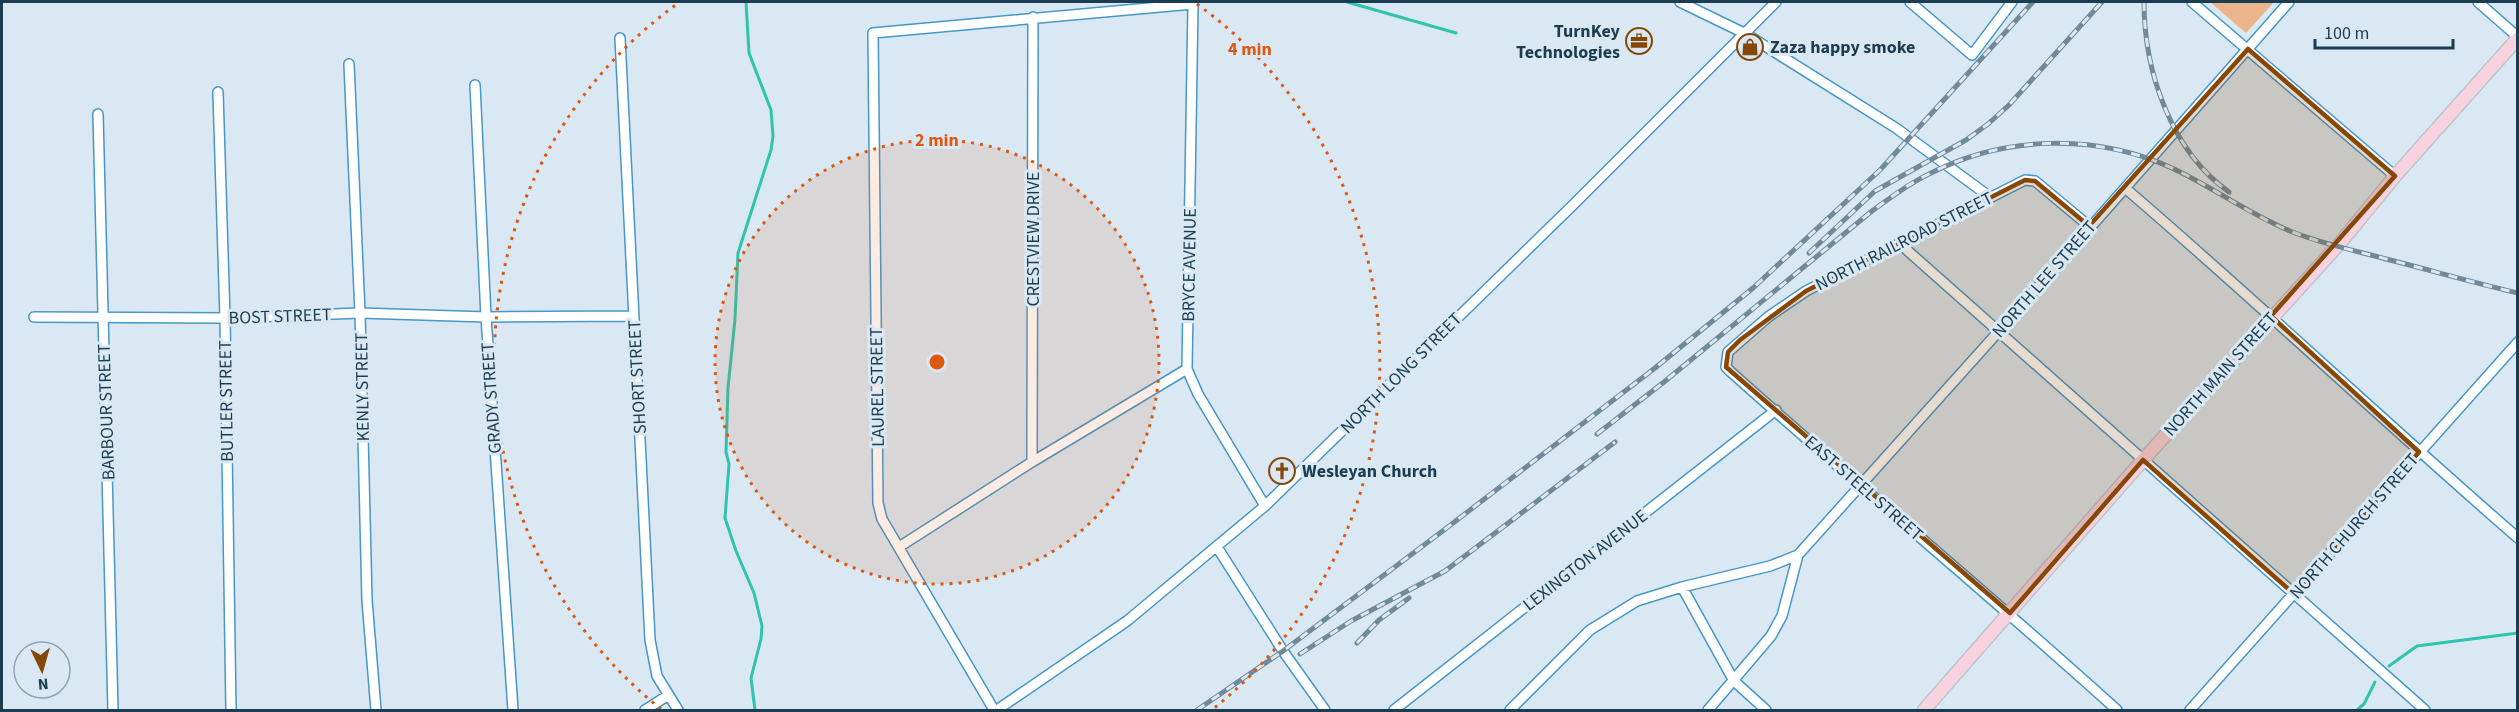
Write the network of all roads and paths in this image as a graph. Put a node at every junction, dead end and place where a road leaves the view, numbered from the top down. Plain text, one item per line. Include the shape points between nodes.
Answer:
1 (1680, 2) edge
2 (1776, 2) edge
3 (1910, 2) edge
4 (2012, 2) edge
5 (2192, 2) edge
6 (2289, 2) edge
7 (2478, 2) edge
8 (1033, 17) junction
9 (1746, 34) junction
10 (620, 38) dead end
11 (2517, 38) edge
12 (2247, 49) junction
13 (349, 64) dead end
14 (475, 85) dead end
15 (218, 92) dead end
16 (98, 114) dead end
17 (2395, 176) junction
18 (2125, 188) junction
19 (1990, 197) junction
20 (2089, 226) junction
21 (1899, 243) junction
22 (360, 313) junction
23 (633, 316) junction
24 (2271, 316) junction
25 (34, 317) dead end
26 (486, 317) junction
27 (103, 318) junction
28 (225, 318) junction
29 (1999, 331) junction
30 (2517, 342) edge
31 (1726, 358) joint
32 (1187, 369) junction
33 (1776, 410) junction
34 (2419, 452) junction
35 (2143, 460) junction
36 (1032, 462) junction
37 (1859, 486) junction
38 (1265, 506) junction
39 (2517, 538) edge
40 (899, 547) junction
41 (1217, 547) junction
42 (1798, 555) junction
43 (1682, 587) junction
44 (2295, 594) junction
45 (2010, 613) junction
46 (1734, 681) junction
47 (667, 696) junction
48 (113, 711) edge
49 (231, 711) edge
50 (376, 711) edge
51 (513, 711) edge
52 (645, 711) edge
53 (678, 711) edge
54 (995, 711) edge
55 (1325, 711) edge
56 (1394, 711) edge
57 (1510, 711) edge
58 (1708, 711) edge
59 (1766, 711) edge
60 (1924, 711) edge
61 (2117, 711) edge
62 (2190, 711) edge
63 (2425, 711) edge

1 - 9 street
2 - 9 street, NORTH LONG STREET
3 - 4 street via 1972,55
5 - 12 street
6 - 12 street, NORTH LEE STREET
7 - 11 street
8 - 32 street, BRYCE AVENUE via 1193,4
8 - 36 street, CRESTVIEW DRIVE
8 - 40 street, LAUREL STREET via 873,33 878,503 882,519
9 - 19 street via 1935,156
9 - 38 street, NORTH LONG STREET
10 - 23 street, SHORT STREET
11 - 17 main road, NORTH MAIN STREET
12 - 17 street
12 - 18 street, NORTH LEE STREET
13 - 22 street, KENLY STREET
14 - 26 street, GRADY STREET
15 - 28 street, BUTLER STREET
16 - 27 street, BARBOUR STREET
17 - 24 main road, NORTH MAIN STREET via 2341,242
18 - 20 street, NORTH LEE STREET
18 - 24 street
19 - 20 street, NORTH RAILROAD STREET via 2025,180 2035,182
19 - 21 street, NORTH RAILROAD STREET
20 - 29 street, NORTH LEE STREET
21 - 29 street
21 - 31 street, NORTH RAILROAD STREET via 1806,291 1768,316
22 - 26 street, BOST STREET
22 - 28 street, BOST STREET
22 - 50 street, KENLY STREET via 367,600
23 - 26 street, BOST STREET
23 - 47 street, SHORT STREET via 650,640 657,676
24 - 34 street
24 - 35 main road, NORTH MAIN STREET
25 - 27 street, BOST STREET
26 - 51 street, GRADY STREET
27 - 28 street, BOST STREET
27 - 48 street, BARBOUR STREET
28 - 49 street, BUTLER STREET
29 - 35 street
29 - 37 street, NORTH LEE STREET
30 - 34 street, NORTH CHURCH STREET
31 - 33 street, EAST STEEL STREET via 1726,367
32 - 36 street
32 - 38 street, BRYCE AVENUE
33 - 37 street, EAST STEEL STREET
33 - 56 street, LEXINGTON AVENUE
34 - 39 street
34 - 44 street, NORTH CHURCH STREET
35 - 44 street
35 - 45 main road, NORTH MAIN STREET
36 - 40 street
37 - 42 street, NORTH LEE STREET
37 - 45 street, EAST STEEL STREET
38 - 41 street, NORTH LONG STREET
40 - 54 street, LAUREL STREET
41 - 54 street, NORTH LONG STREET via 1127,621
41 - 55 street
42 - 43 street via 1770,566
42 - 46 street via 1782,616 1771,636
43 - 46 street
43 - 57 street via 1637,602 1590,630
44 - 62 street, NORTH CHURCH STREET
44 - 63 street
45 - 60 main road, NORTH MAIN STREET
45 - 61 street, EAST STEEL STREET
46 - 58 street
46 - 59 street
47 - 52 street
47 - 53 street, SHORT STREET

